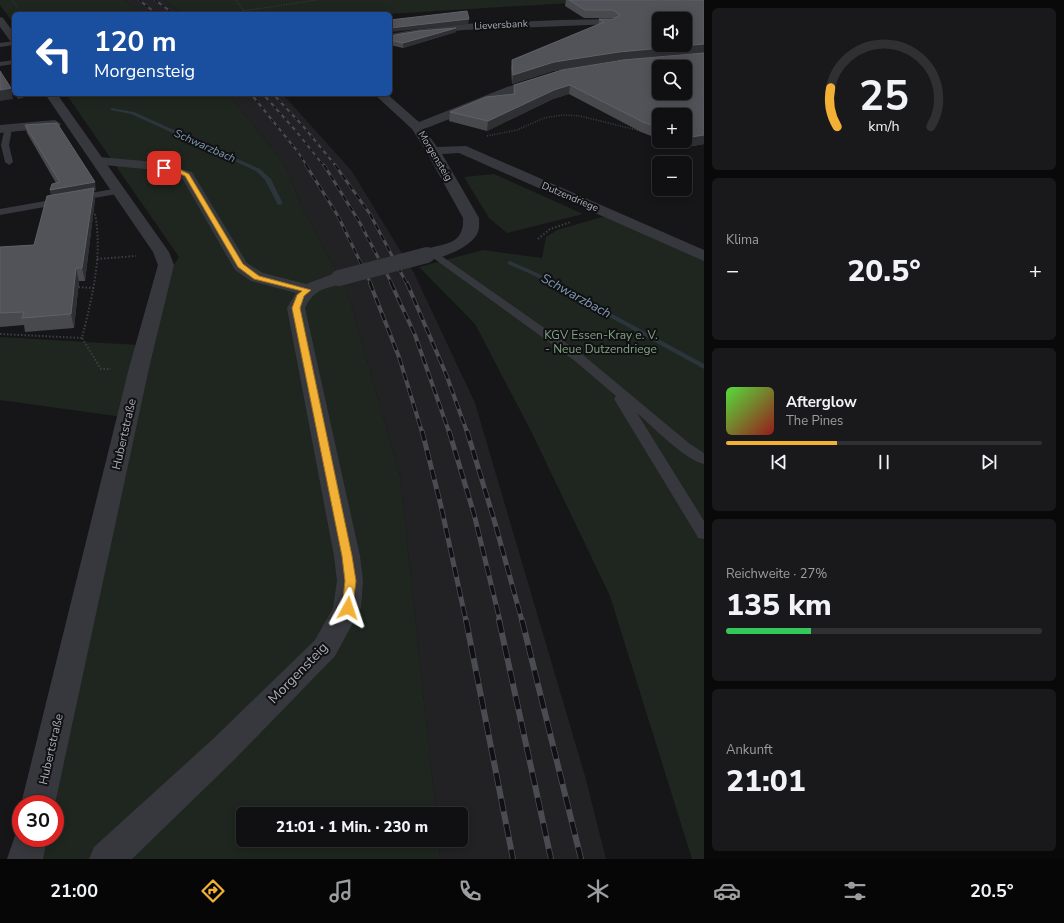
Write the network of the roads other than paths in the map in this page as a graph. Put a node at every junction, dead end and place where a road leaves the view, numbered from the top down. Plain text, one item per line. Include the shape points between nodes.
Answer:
1 (0, 21) edge
2 (612, 22) edge
3 (392, 37) edge
4 (12, 39) edge
5 (12, 42) edge
6 (0, 45) edge
7 (12, 62) edge
8 (0, 64) edge
9 (6, 74) dead end
10 (554, 75) edge
11 (52, 96) edge
12 (382, 96) edge
13 (70, 122) junction
14 (417, 127) junction
15 (4, 129) edge
16 (433, 151) junction
17 (98, 161) junction
18 (9, 162) dead end
19 (119, 191) junction
20 (0, 212) edge
21 (430, 254) junction
22 (704, 256) edge
23 (307, 290) junction
24 (616, 390) junction
25 (704, 460) edge
26 (704, 534) edge
27 (40, 795) edge
28 (28, 847) edge
29 (25, 859) edge
30 (107, 859) edge

1 - 4 street
2 - 3 street, Lieversbank via 462,27
5 - 6 lane
7 - 8 lane
8 - 9 lane
10 - 14 street, Morgensteig via 522,85 438,122
11 - 13 street, Hubertstraße
12 - 14 street
13 - 15 street
13 - 17 street, Hubertstraße
14 - 16 street, Morgensteig
15 - 18 lane
16 - 21 street, Morgensteig via 472,224 463,241
16 - 22 street, Dutzendriege via 461,150
17 - 19 street, Hubertstraße
17 - 23 street via 153,166 187,175 241,266 257,277
19 - 20 lane
19 - 27 street, Hubertstraße via 166,265 139,368
21 - 23 street, Morgensteig, bridge via 339,278
21 - 24 lane via 579,358
23 - 30 street, Morgensteig via 301,295 296,308 347,556 350,581 348,608 325,648
24 - 25 lane
24 - 26 lane
28 - 29 street

